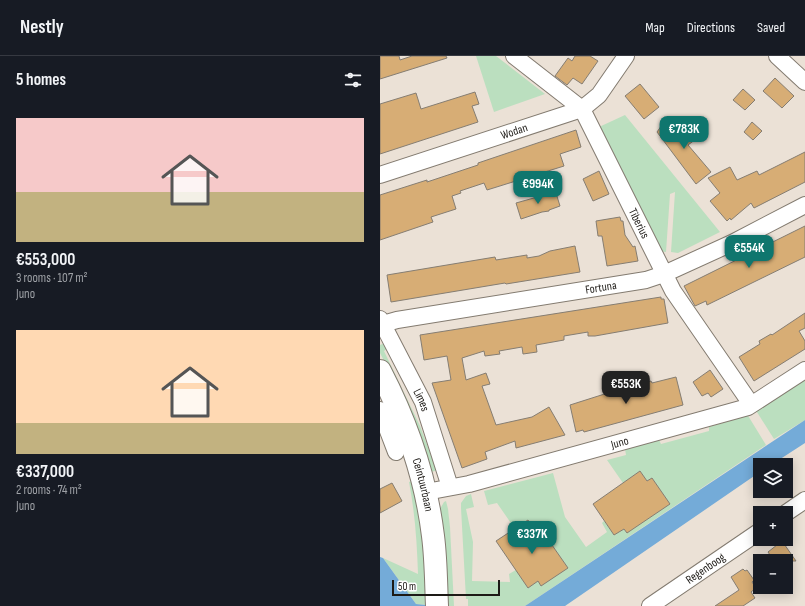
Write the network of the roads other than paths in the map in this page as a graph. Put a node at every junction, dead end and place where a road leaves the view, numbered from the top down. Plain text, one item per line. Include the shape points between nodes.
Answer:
1 (514, 56) edge
2 (626, 56) edge
3 (777, 56) edge
4 (805, 82) edge
5 (582, 109) junction
6 (380, 175) edge
7 (805, 205) edge
8 (664, 274) junction
9 (381, 321) edge
10 (805, 370) edge
11 (380, 371) edge
12 (751, 404) junction
13 (380, 410) edge
14 (396, 452) dead end
15 (450, 487) junction
16 (426, 492) junction
17 (805, 501) edge
18 (793, 509) edge
19 (753, 536) edge
20 (667, 601) edge
21 (437, 603) edge
22 (650, 606) edge

1 - 5 street, Tiberius
2 - 5 street, Wodan via 598,95
3 - 4 street
5 - 6 street, Wodan
5 - 8 street, Tiberius
7 - 8 street, Fortuna via 732,243
8 - 9 street, Fortuna via 646,280
8 - 12 street, Tiberius via 673,292
9 - 15 street, Limes via 423,402
10 - 12 street, Juno
11 - 16 street, Ceintuurbaan via 411,438
12 - 15 street, Juno via 748,407
13 - 14 street
15 - 16 street, Juno
16 - 21 street, Ceintuurbaan via 433,536
17 - 18 street
19 - 20 street, Regenboog
20 - 22 street, Regenboog

